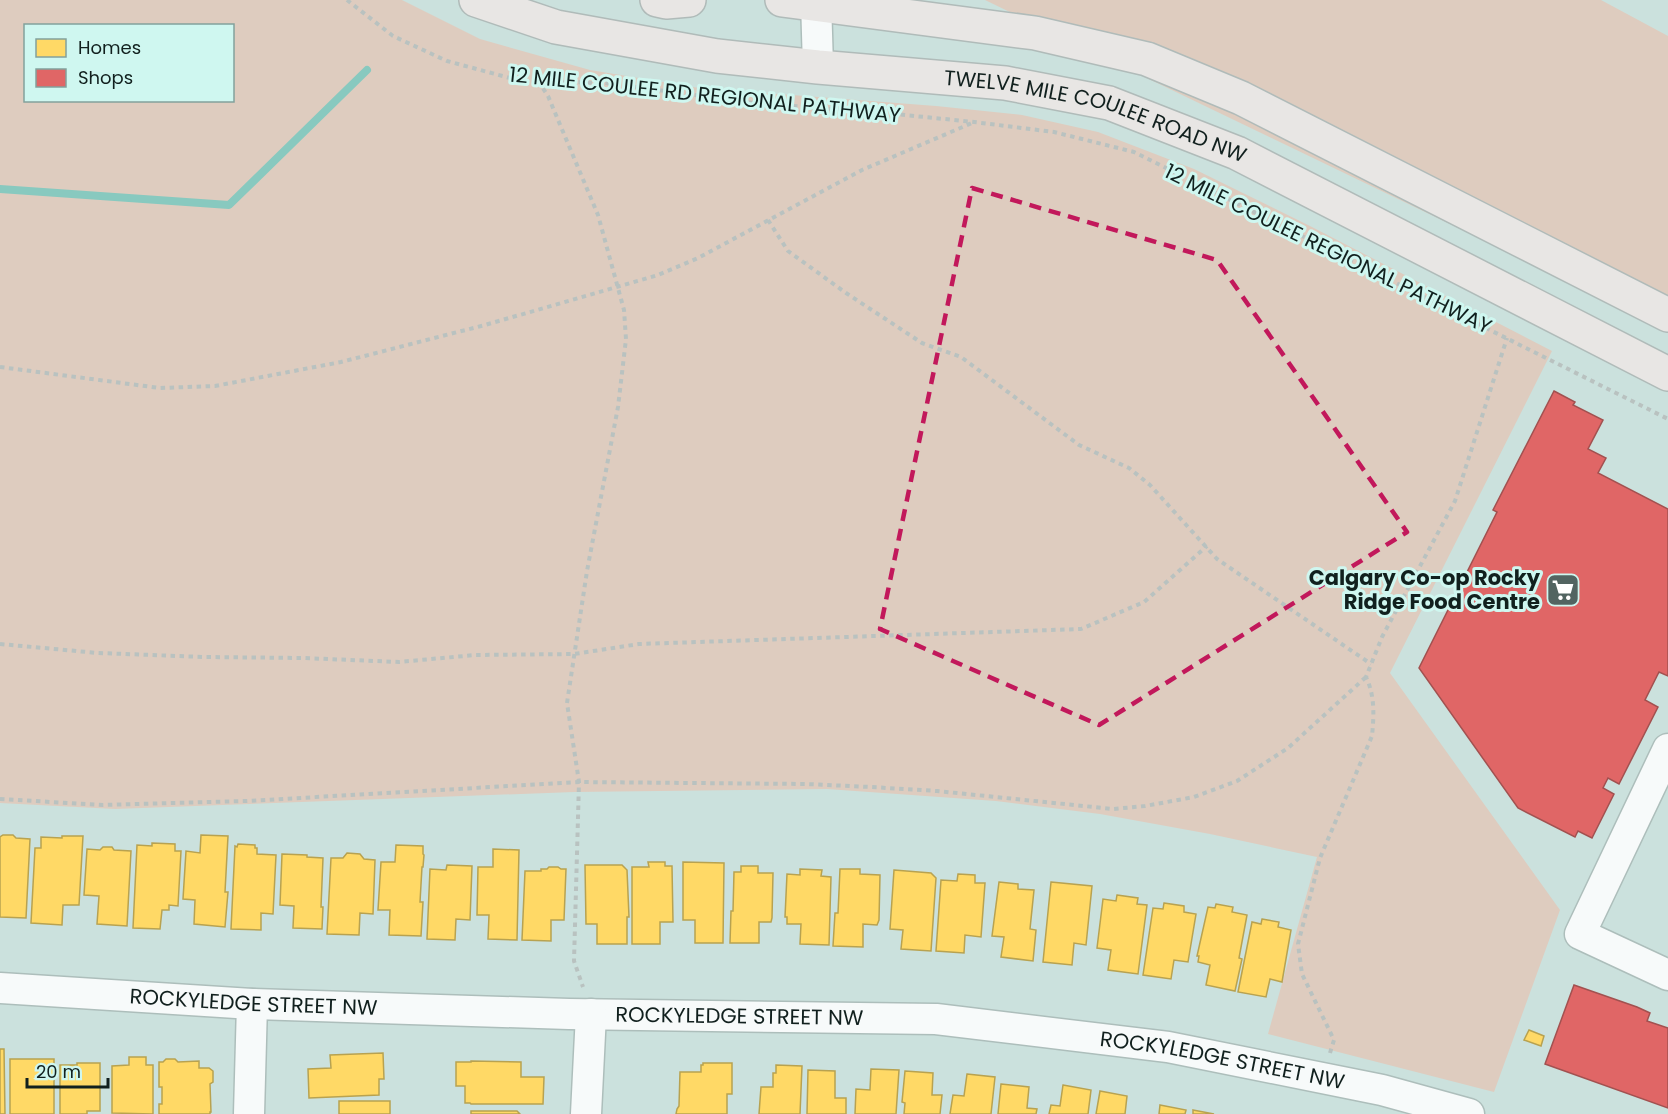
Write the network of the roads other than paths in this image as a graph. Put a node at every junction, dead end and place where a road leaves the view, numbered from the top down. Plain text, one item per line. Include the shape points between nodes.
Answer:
1 (476, 0) edge
2 (657, 0) edge
3 (689, 0) edge
4 (783, 0) edge
5 (816, 2) edge
6 (818, 67) junction
7 (1668, 315) edge
8 (1668, 374) edge
9 (1668, 749) edge
10 (1668, 975) edge
11 (0, 988) edge
12 (252, 1004) junction
13 (591, 1014) junction
14 (249, 1114) edge
15 (586, 1114) edge
16 (1469, 1114) edge

1 - 6 main road, TWELVE MILE COULEE ROAD NW via 556,27 717,56
2 - 3 main road
4 - 5 main road
5 - 6 street
5 - 7 main road via 1035,33 1147,59 1241,98
6 - 8 main road, TWELVE MILE COULEE ROAD NW via 1005,84 1109,104 1237,153
9 - 10 street via 1580,934
11 - 12 street, ROCKYLEDGE STREET NW
12 - 13 street, ROCKYLEDGE STREET NW
12 - 14 street
13 - 15 street
13 - 16 street, ROCKYLEDGE STREET NW via 936,1019 1168,1047 1382,1090

